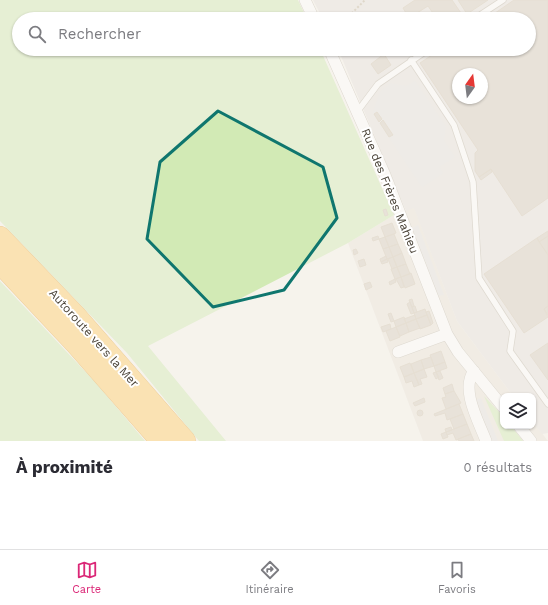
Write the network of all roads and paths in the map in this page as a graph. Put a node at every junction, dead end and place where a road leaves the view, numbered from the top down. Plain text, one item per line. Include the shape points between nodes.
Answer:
1 (305, 0) edge
2 (365, 0) edge
3 (503, 0) edge
4 (311, 12) edge
5 (353, 12) edge
6 (485, 12) edge
7 (332, 56) edge
8 (417, 56) edge
9 (411, 60) junction
10 (357, 112) junction
11 (0, 237) edge
12 (0, 263) edge
13 (447, 334) junction
14 (398, 352) dead end
15 (474, 371) junction
16 (500, 402) edge
17 (548, 404) edge
18 (522, 429) edge
19 (161, 441) edge
20 (185, 441) edge
21 (486, 441) edge
22 (532, 441) edge

1 - 4 street
2 - 5 path
3 - 6 lane
7 - 10 street, Rue des Frères Mahieu
8 - 9 lane
9 - 10 lane via 374,87
9 - 17 lane via 454,124 473,182 479,278 513,331 510,351
10 - 13 street, Rue des Frères Mahieu via 385,175
11 - 20 highway, Autoroute vers la Mer via 74,315
12 - 19 highway
13 - 14 street
13 - 15 street, Rue des Frères Mahieu
15 - 16 street, Rue des Frères Mahieu
15 - 21 street via 468,389
18 - 22 street

